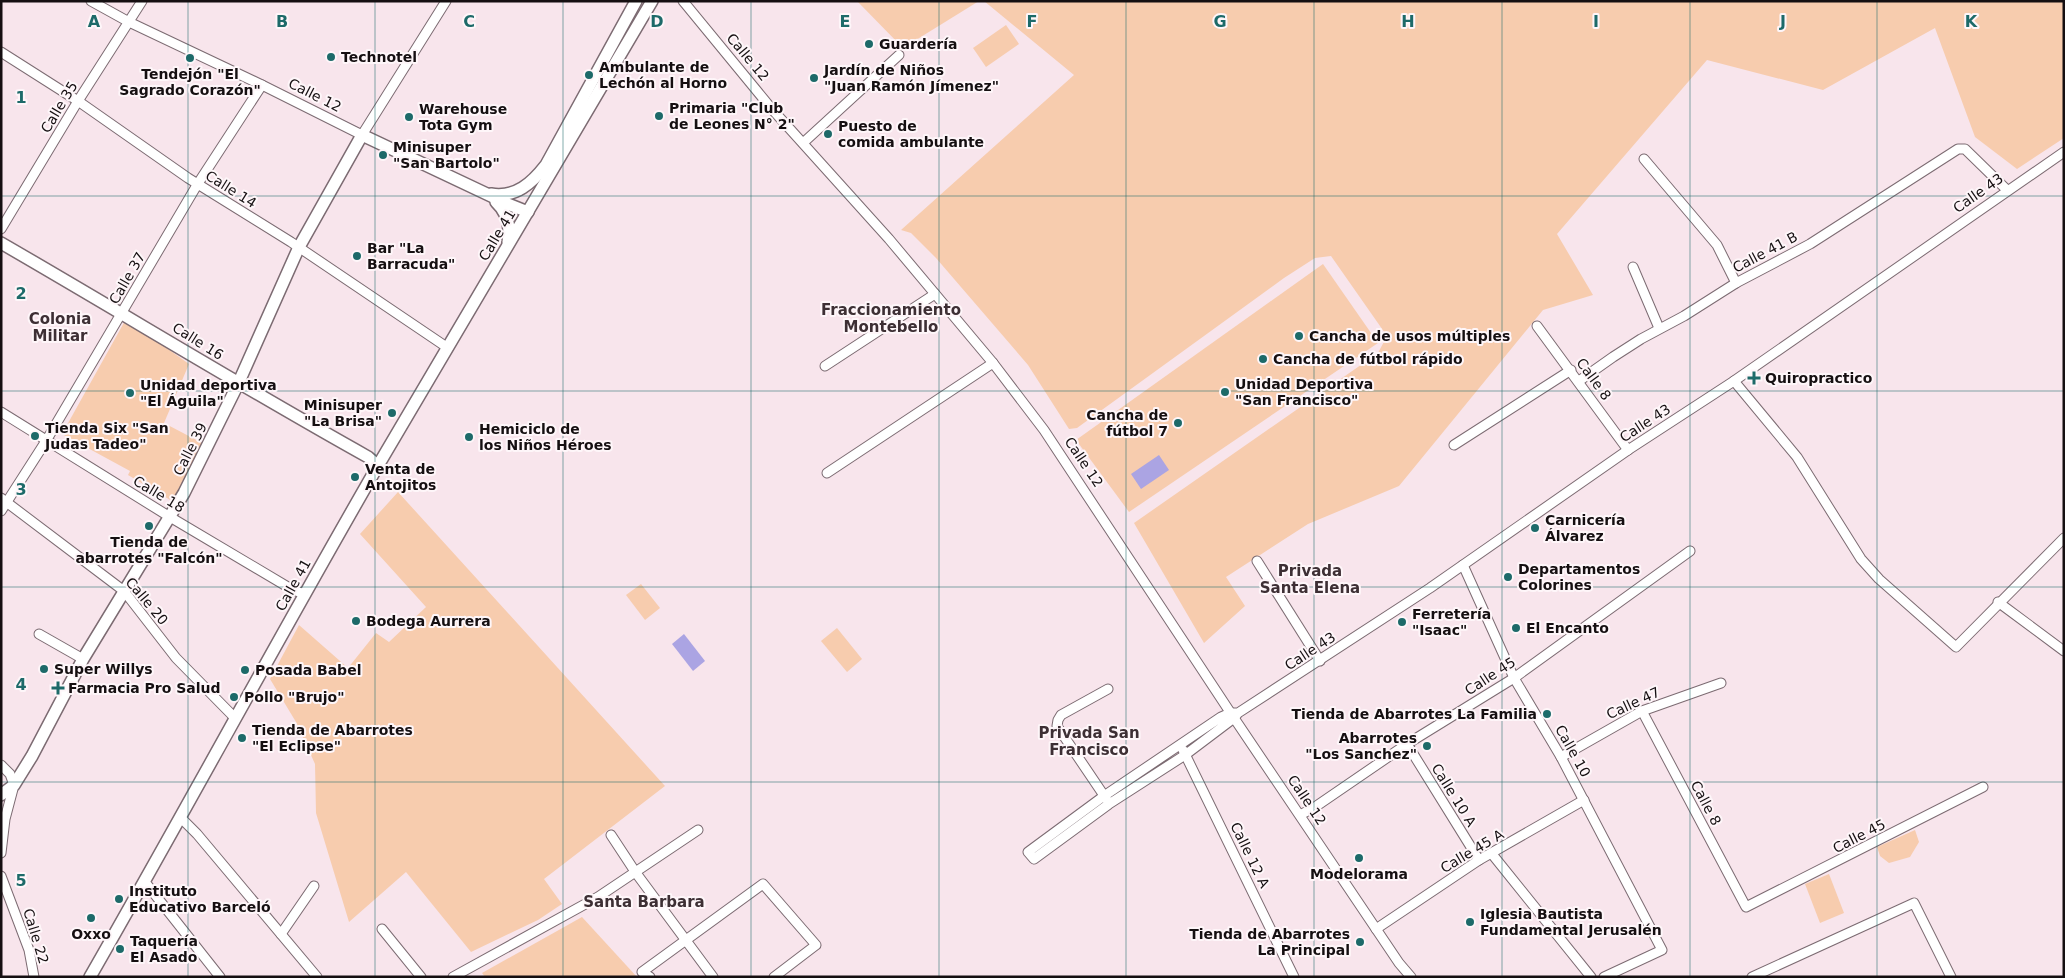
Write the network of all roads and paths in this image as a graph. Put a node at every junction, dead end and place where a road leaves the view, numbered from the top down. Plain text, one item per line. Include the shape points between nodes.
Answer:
1 (91, 1) edge
2 (142, 1) edge
3 (446, 1) edge
4 (636, 1) edge
5 (652, 1) edge
6 (683, 1) edge
7 (129, 22) junction
8 (1, 52) edge
9 (899, 55) dead end
10 (262, 84) junction
11 (78, 101) junction
12 (362, 134) junction
13 (803, 143) junction
14 (2064, 152) edge
15 (1644, 159) dead end
16 (197, 184) junction
17 (2007, 190) junction
18 (488, 194) junction
19 (528, 212) junction
20 (1, 229) edge
21 (1, 243) edge
22 (299, 248) junction
23 (503, 253) junction
24 (1633, 267) dead end
25 (1736, 283) junction
26 (935, 294) junction
27 (122, 314) junction
28 (1537, 326) dead end
29 (1659, 328) junction
30 (448, 348) junction
31 (993, 363) junction
32 (826, 366) dead end
33 (1570, 370) junction
34 (1579, 381) junction
35 (1734, 381) junction
36 (238, 384) junction
37 (1, 412) edge
38 (46, 441) junction
39 (1454, 445) dead end
40 (1628, 450) junction
41 (378, 466) junction
42 (827, 473) dead end
43 (4, 500) edge
44 (1, 511) edge
45 (170, 517) junction
46 (2064, 538) edge
47 (1690, 551) dead end
48 (1257, 561) dead end
49 (1463, 565) junction
50 (124, 591) junction
51 (305, 594) junction
52 (1998, 602) junction
53 (39, 634) dead end
54 (2064, 651) edge
55 (83, 659) junction
56 (1320, 661) junction
57 (1514, 678) junction
58 (1721, 682) dead end
59 (1108, 689) dead end
60 (1642, 711) junction
61 (1234, 715) junction
62 (235, 718) junction
63 (1407, 744) junction
64 (1182, 745) junction
65 (1185, 755) junction
66 (1561, 756) junction
67 (1, 765) edge
68 (14, 785) junction
69 (1983, 787) dead end
70 (1, 794) edge
71 (1107, 800) junction
72 (1584, 800) junction
73 (1300, 815) junction
74 (181, 818) junction
75 (698, 830) dead end
76 (611, 834) dead end
77 (1, 853) edge
78 (1492, 854) junction
79 (1479, 860) junction
80 (636, 873) junction
81 (1, 876) edge
82 (145, 882) junction
83 (314, 886) dead end
84 (1746, 907) joint
85 (382, 929) dead end
86 (1376, 930) junction
87 (281, 934) junction
88 (686, 940) junction
89 (34, 977) edge
90 (90, 977) edge
91 (220, 977) edge
92 (317, 977) edge
93 (421, 977) edge
94 (453, 977) edge
95 (650, 977) edge
96 (713, 977) edge
97 (774, 977) edge
98 (1294, 977) edge
99 (1411, 977) edge
100 (1591, 977) edge
101 (1604, 977) edge
102 (1752, 977) edge
103 (1951, 977) edge

1 - 7 street, Calle 12
2 - 7 street, Calle 35
3 - 12 street, Calle 39
4 - 18 main road via 538,175 517,192
5 - 19 main road, Calle 41
6 - 13 street, Calle 12
7 - 10 street, Calle 12
7 - 11 street, Calle 35
8 - 11 street, Calle 14
9 - 13 street
10 - 12 street, Calle 12
10 - 16 street, Calle 37
11 - 16 street, Calle 14
11 - 20 street, Calle 35
12 - 18 main road, Calle 12
12 - 22 main road, Calle 39
13 - 26 street, Calle 12
14 - 17 street, Calle 43
15 - 25 street via 1716,245
16 - 22 street, Calle 14
16 - 27 street, Calle 37
17 - 25 street, Calle 41 B via 1965,149 1958,149 1833,230
17 - 35 street, Calle 43
18 - 19 main road, Calle 12
18 - 23 main road via 507,217 509,232
19 - 23 main road, Calle 41
21 - 27 main road, Calle 16
22 - 30 street, Calle 14
22 - 36 main road, Calle 39
23 - 30 main road, Calle 41
24 - 29 street
25 - 29 street, Calle 41 B
26 - 31 street, Calle 12
26 - 32 street
27 - 36 main road, Calle 16
27 - 38 street, Calle 37
28 - 33 street, Calle 8
29 - 34 street, Calle 41 B
30 - 41 main road, Calle 41
31 - 42 street
31 - 61 street, Calle 12 via 1066,462
33 - 34 street, Calle 8
33 - 39 street
34 - 40 street, Calle 8
35 - 40 street, Calle 43
35 - 52 street via 1797,457 1861,559 1956,647
36 - 41 main road, Calle 16
36 - 45 main road, Calle 39 via 201,462
37 - 38 street, Calle 18
38 - 43 street, Calle 37
38 - 45 street, Calle 18
40 - 49 street, Calle 43
41 - 51 main road, Calle 41
43 - 44 street, Calle 37
43 - 50 street, Calle 20
45 - 50 main road, Calle 39
45 - 51 street, Calle 18
46 - 52 street
47 - 57 street, Calle 45
48 - 56 street
49 - 56 street, Calle 43
49 - 57 street, Calle 10
50 - 55 main road, Calle 39
50 - 62 street, Calle 20 via 176,658
51 - 62 main road, Calle 41
52 - 54 street
53 - 55 street
55 - 68 main road, Calle 39
56 - 61 street, Calle 43
57 - 63 street, Calle 45
57 - 66 street, Calle 10
58 - 60 street, Calle 47
59 - 71 street via 1062,715 1057,726
60 - 66 street, Calle 47
60 - 84 street, Calle 8
61 - 64 street
61 - 65 street
61 - 73 street, Calle 12
62 - 74 main road, Calle 41
63 - 73 street, Calle 45
63 - 79 street, Calle 10 A
64 - 65 street, Calle 12 A
64 - 71 street
65 - 71 street
65 - 98 street, Calle 12 A
66 - 72 street, Calle 10
67 - 68 street via 10,774
68 - 70 main road, Calle 39
68 - 77 street
69 - 84 street, Calle 45
71 - 71 street via 1028,852 1034,859
72 - 78 street, Calle 45 A
72 - 101 street, Calle 10 via 1662,950
73 - 86 street, Calle 12
74 - 82 main road, Calle 41
74 - 87 street
75 - 80 street
76 - 80 street
78 - 79 street, Calle 45 A
78 - 100 street
79 - 86 street, Calle 45 A
80 - 88 street
80 - 94 street
81 - 89 street, Calle 22 via 29,950
82 - 90 main road, Calle 41
82 - 91 street
83 - 87 street
85 - 93 street
86 - 99 street, Calle 12
87 - 92 street
88 - 95 street via 642,972
88 - 96 street
88 - 97 street via 763,884 816,945
102 - 103 street via 1914,903

